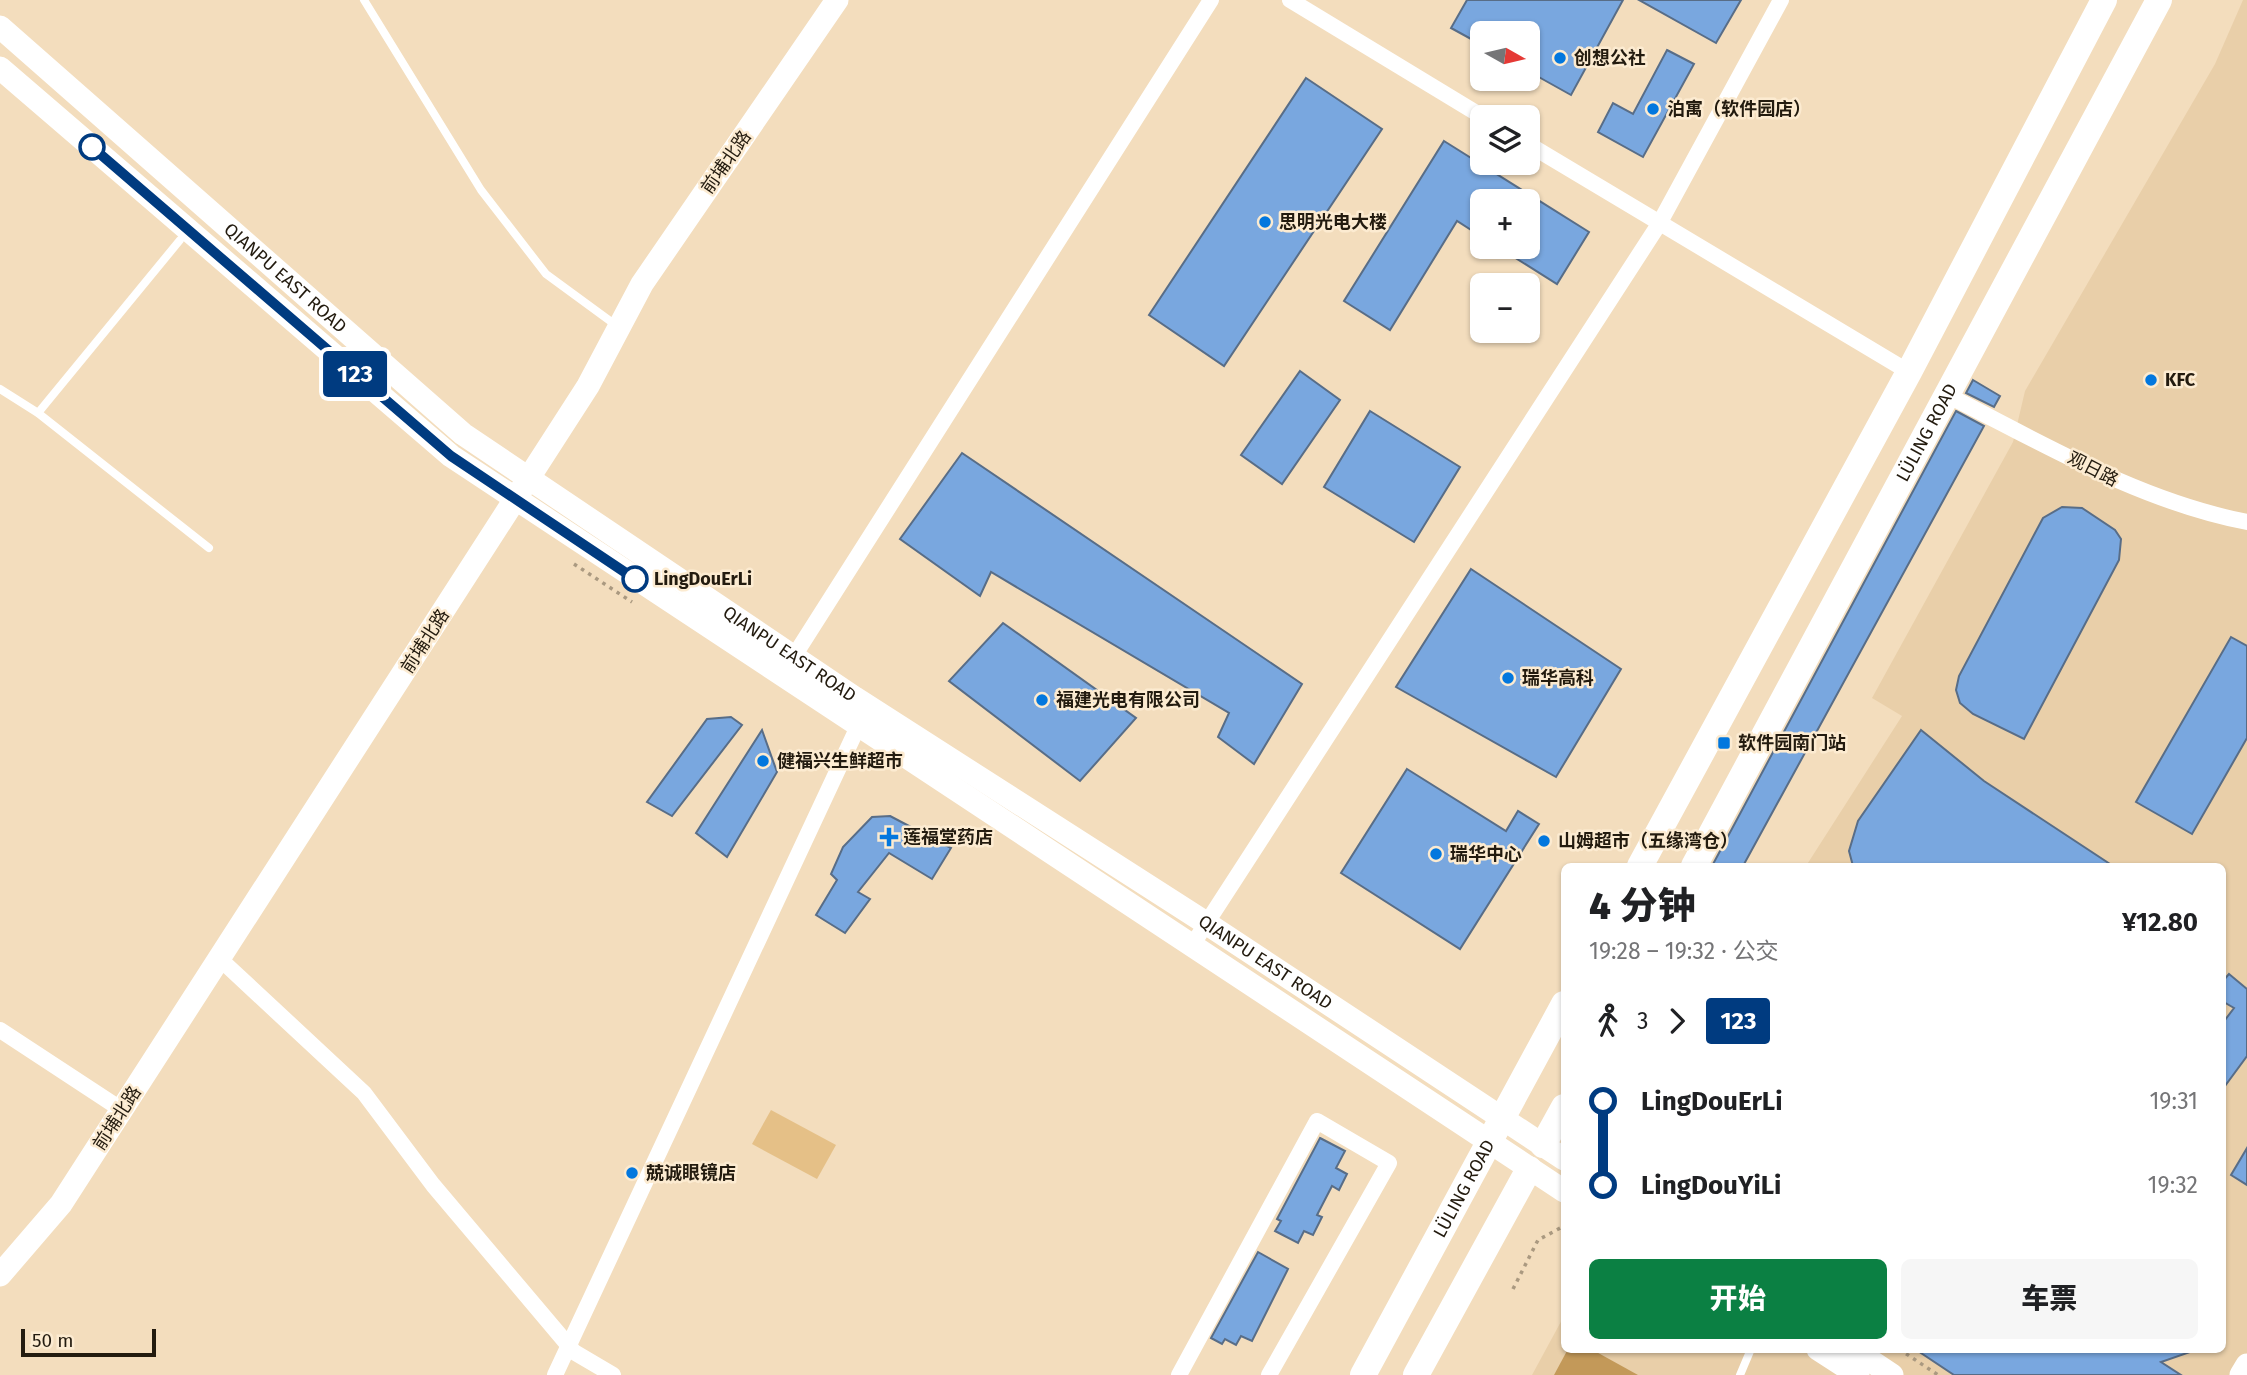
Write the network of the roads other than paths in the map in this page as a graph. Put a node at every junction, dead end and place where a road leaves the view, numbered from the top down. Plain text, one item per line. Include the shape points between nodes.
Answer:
1 (364, 0) edge
2 (837, 0) edge
3 (1211, 0) edge
4 (1290, 0) edge
5 (1781, 0) edge
6 (2104, 0) edge
7 (2159, 0) edge
8 (0, 27) edge
9 (0, 68) edge
10 (1470, 109) edge
11 (1540, 152) edge
12 (1659, 224) junction
13 (180, 240) dead end
14 (619, 328) junction
15 (1909, 372) junction
16 (0, 389) edge
17 (1947, 395) junction
18 (38, 414) junction
19 (528, 478) junction
20 (512, 499) junction
21 (2247, 522) edge
22 (209, 548) dead end
23 (788, 666) junction
24 (864, 715) junction
25 (1642, 863) edge
26 (1696, 863) edge
27 (1206, 923) junction
28 (1193, 944) junction
29 (220, 959) junction
30 (1561, 1010) edge
31 (0, 1030) edge
32 (122, 1110) junction
33 (1503, 1118) junction
34 (1561, 1120) edge
35 (1490, 1142) junction
36 (1554, 1152) edge
37 (1529, 1169) junction
38 (1561, 1189) edge
39 (0, 1275) edge
40 (569, 1345) junction
41 (1749, 1353) edge
42 (1824, 1353) edge
43 (1859, 1353) edge
44 (2247, 1365) edge
45 (555, 1375) edge
46 (613, 1375) edge
47 (1179, 1375) edge
48 (1269, 1375) edge
49 (1363, 1375) edge
50 (1416, 1375) edge
51 (1740, 1375) edge
52 (1858, 1375) edge
53 (1892, 1375) edge
54 (2242, 1375) edge

1 - 14 lane via 481,190 546,274
2 - 14 main road, 前埔北路 via 642,284
3 - 23 street
4 - 10 street
5 - 12 street
6 - 15 main road
7 - 17 main road, LÜLING ROAD
8 - 19 main road, QIANPU EAST ROAD via 463,434
9 - 20 main road, QIANPU EAST ROAD via 451,456
11 - 12 street
12 - 15 street
12 - 27 street
13 - 18 lane
14 - 19 main road, 前埔北路 via 588,386
15 - 25 main road
16 - 18 lane
17 - 21 street, 观日路 via 2128,487
17 - 26 main road, LÜLING ROAD
18 - 22 lane
19 - 20 main road, 前埔北路
19 - 23 main road, QIANPU EAST ROAD
20 - 23 main road, QIANPU EAST ROAD
20 - 29 main road, 前埔北路
23 - 24 main road, QIANPU EAST ROAD
24 - 27 main road, QIANPU EAST ROAD
24 - 28 main road, QIANPU EAST ROAD
24 - 40 street
27 - 28 street
27 - 33 main road, QIANPU EAST ROAD
28 - 35 main road, QIANPU EAST ROAD
29 - 32 main road, 前埔北路
29 - 40 street via 364,1093 433,1185
30 - 33 main road, LÜLING ROAD
31 - 32 street
32 - 39 main road, 前埔北路 via 61,1204
33 - 35 main road, LÜLING ROAD
33 - 36 main road, QIANPU EAST ROAD
34 - 36 main road
35 - 37 main road, QIANPU EAST ROAD
35 - 49 main road, LÜLING ROAD
36 - 37 main road
37 - 38 main road, QIANPU EAST ROAD
37 - 50 main road
40 - 45 street
40 - 46 street
41 - 51 lane
42 - 52 main road
43 - 53 main road
44 - 54 main road
47 - 48 street via 1317,1121 1389,1163

